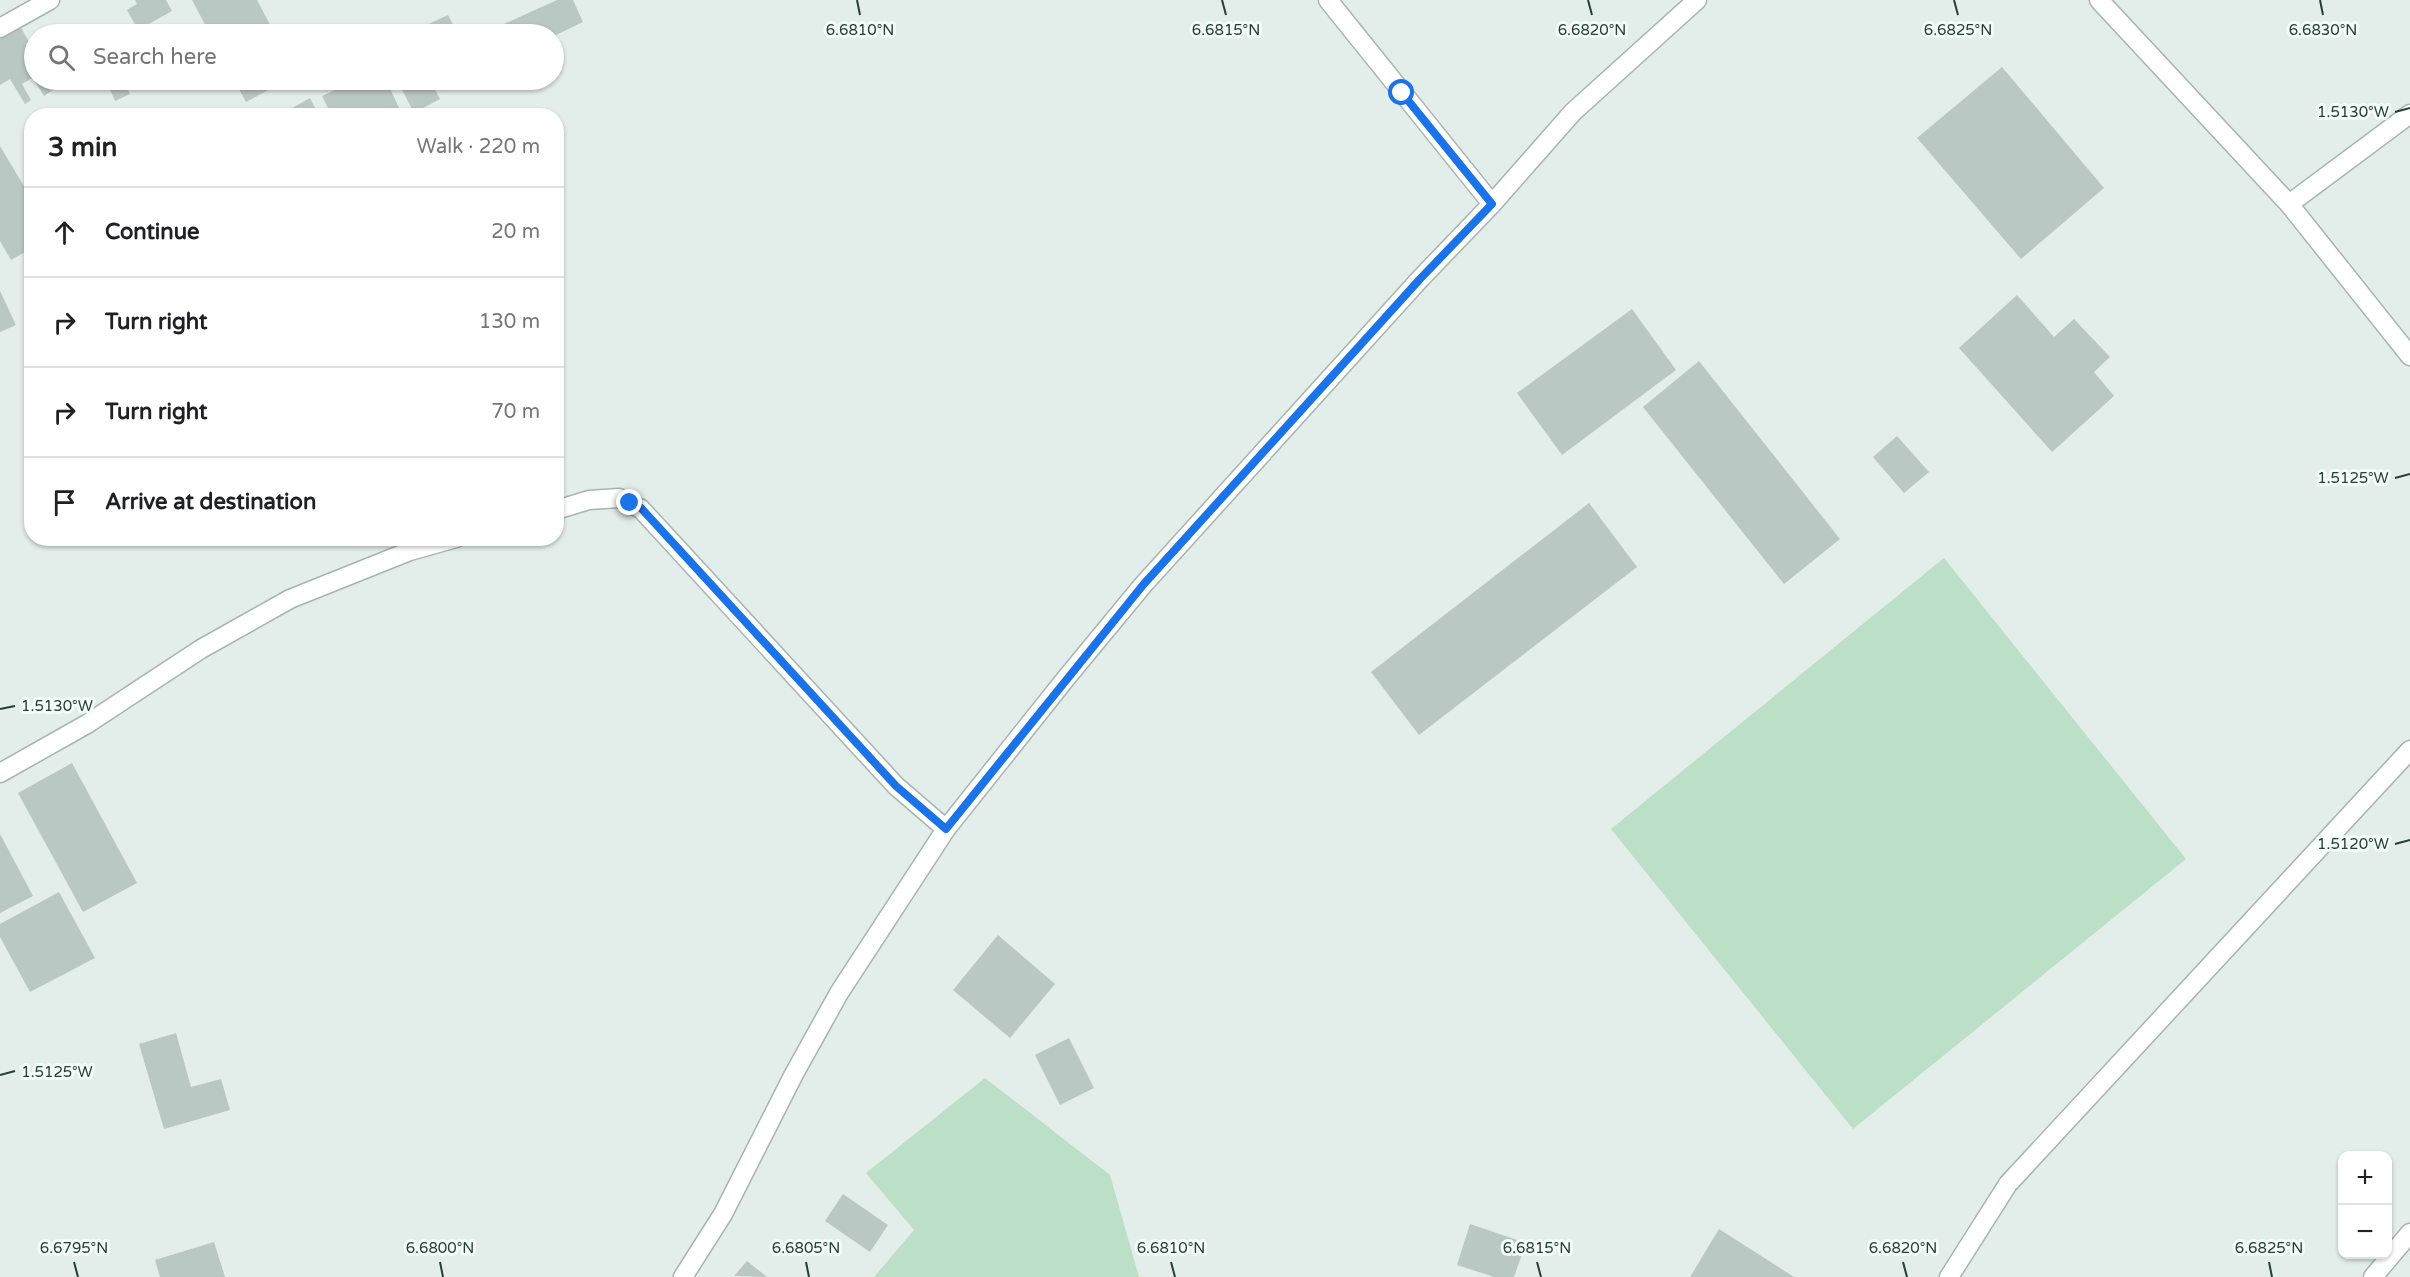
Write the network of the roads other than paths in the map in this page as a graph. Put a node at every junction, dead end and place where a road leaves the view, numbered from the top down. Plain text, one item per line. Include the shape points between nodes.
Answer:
1 (50, 0) edge
2 (1328, 0) edge
3 (1697, 0) edge
4 (2099, 0) edge
5 (0, 28) edge
6 (2410, 114) edge
7 (1492, 204) junction
8 (2289, 204) junction
9 (2410, 356) edge
10 (564, 508) edge
11 (428, 546) edge
12 (2410, 750) edge
13 (0, 773) edge
14 (946, 829) junction
15 (2410, 1233) edge
16 (683, 1277) edge
17 (1949, 1277) edge
18 (2373, 1277) edge

1 - 5 street
2 - 7 street
3 - 7 street via 1573,112
4 - 8 street
6 - 8 street
7 - 14 street via 1143,585
8 - 9 street
10 - 14 street via 589,500 619,498 641,508 896,786
11 - 13 street via 290,599
12 - 17 street via 2008,1185
14 - 16 street via 839,993 723,1214
15 - 18 street

